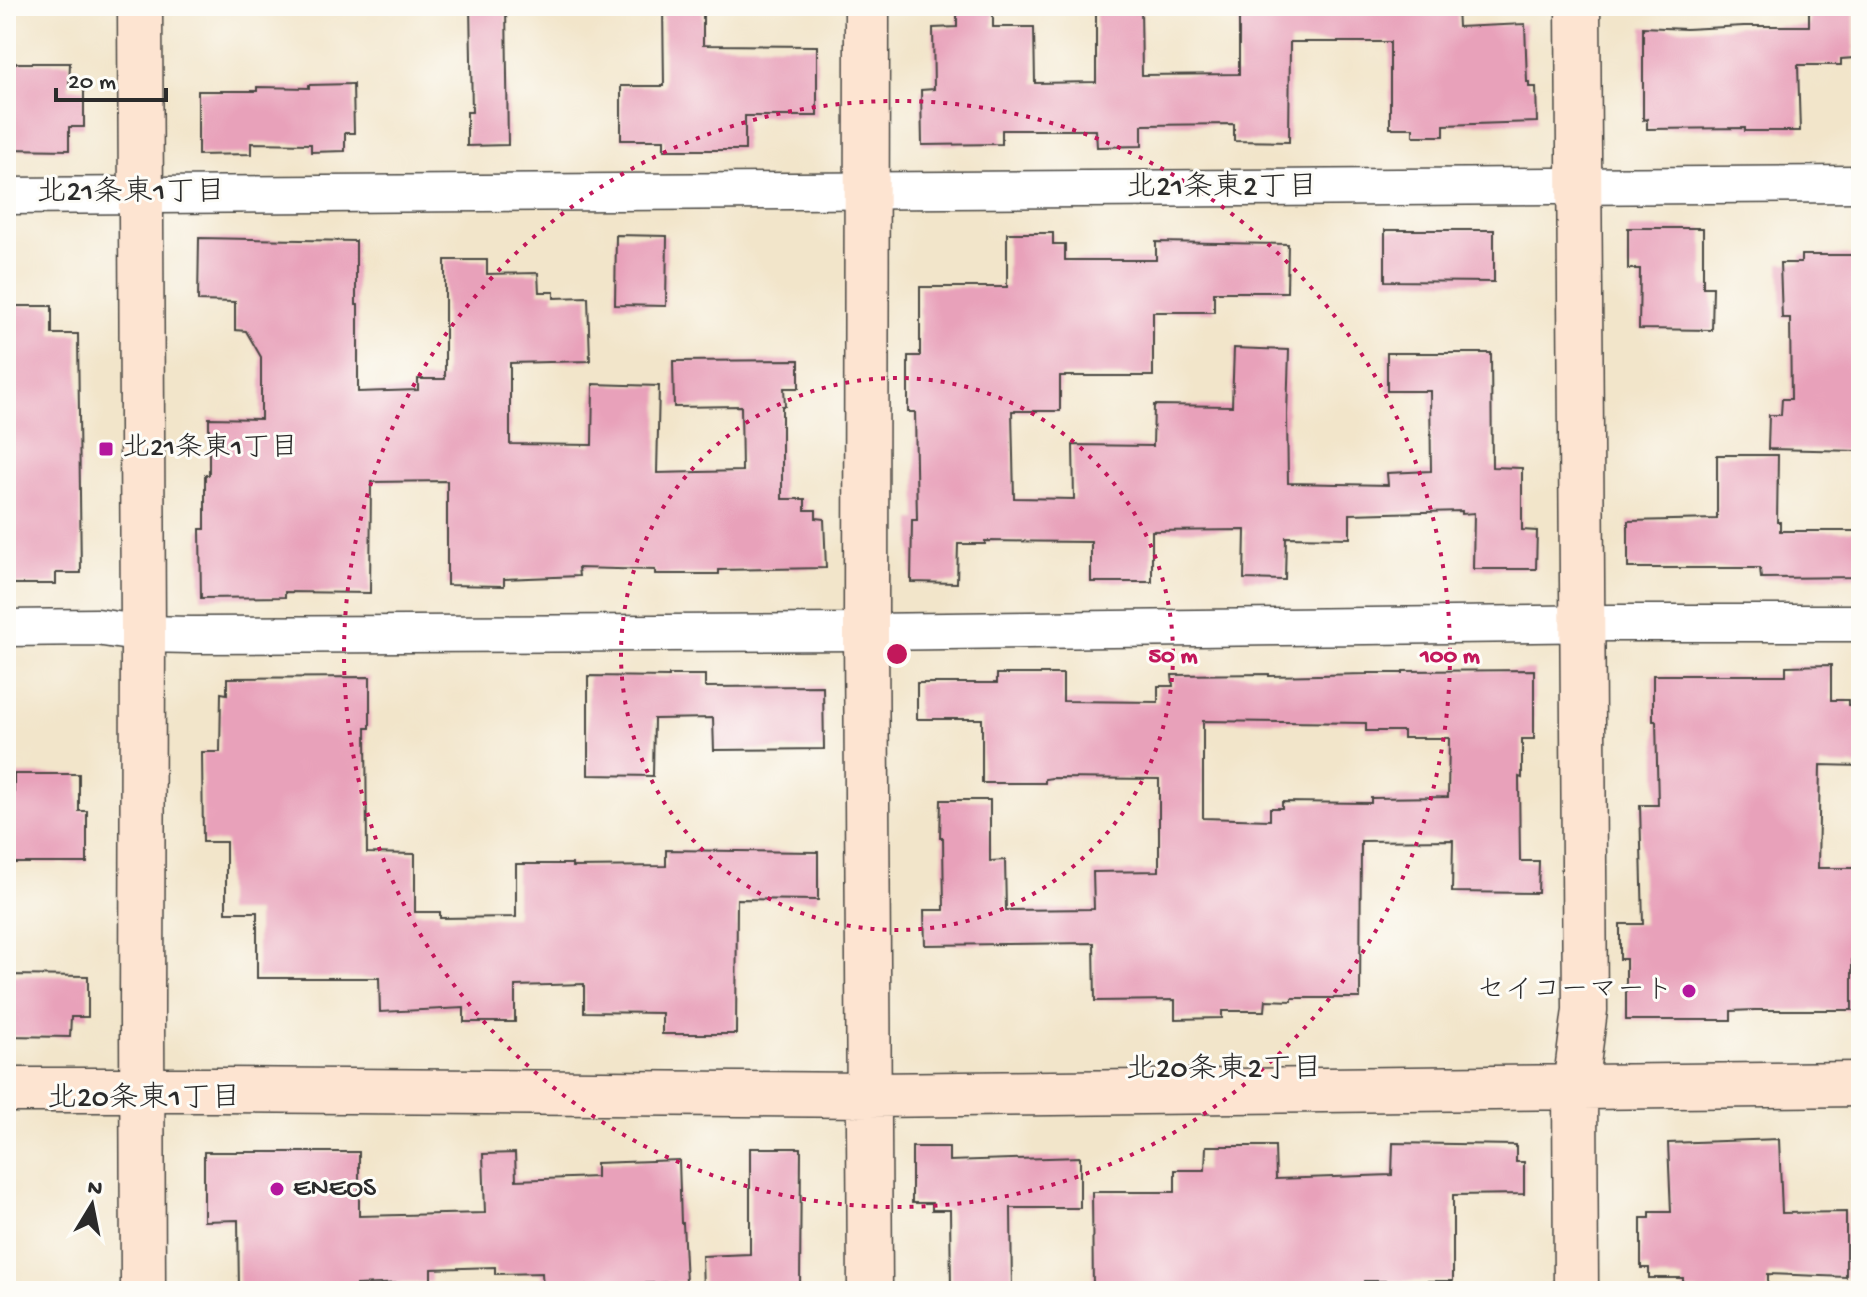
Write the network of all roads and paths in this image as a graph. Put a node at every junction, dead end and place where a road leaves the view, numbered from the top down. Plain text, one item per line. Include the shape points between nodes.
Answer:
1 (140, 6) edge
2 (867, 6) edge
3 (1578, 6) edge
4 (1861, 184) edge
5 (1579, 186) junction
6 (866, 190) junction
7 (140, 195) junction
8 (6, 196) edge
9 (1581, 623) junction
10 (1861, 623) edge
11 (6, 628) edge
12 (866, 632) junction
13 (143, 634) junction
14 (1861, 1084) edge
15 (1575, 1087) junction
16 (6, 1090) edge
17 (142, 1090) junction
18 (870, 1095) junction
19 (143, 1291) edge
20 (870, 1291) edge
21 (1576, 1291) edge

1 - 7 street
2 - 6 street
3 - 5 street
4 - 5 street
5 - 6 street
5 - 9 street
6 - 7 street
6 - 12 street
7 - 8 street
7 - 13 street
9 - 10 street
9 - 12 street
9 - 15 street via 1585,1010
11 - 13 street via 97,627
12 - 13 street
12 - 18 street
13 - 17 street
14 - 15 street
15 - 18 street
15 - 21 street
16 - 17 street
17 - 18 street
17 - 19 street
18 - 20 street

